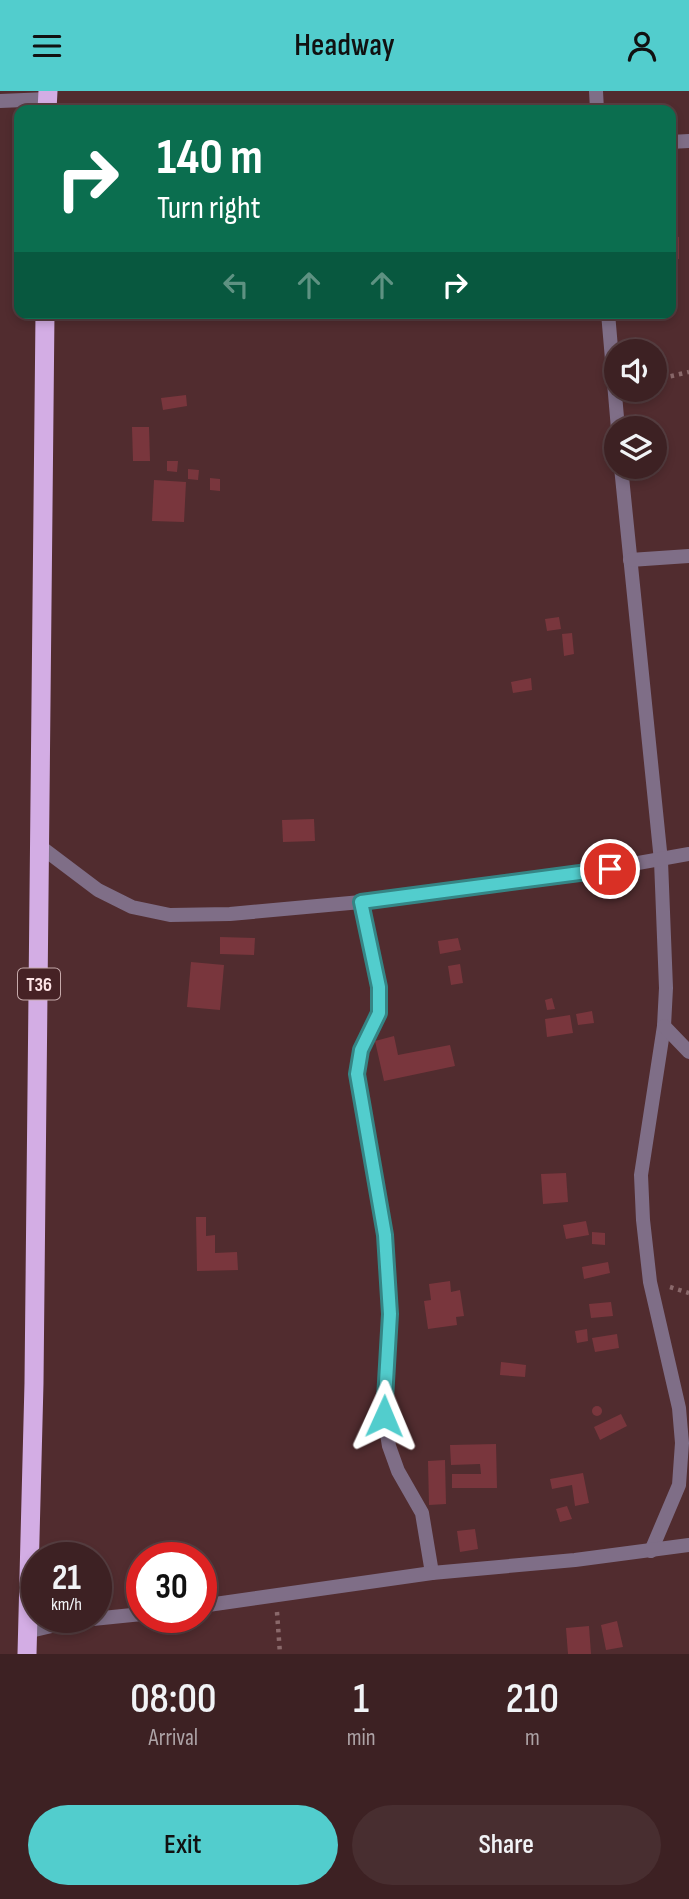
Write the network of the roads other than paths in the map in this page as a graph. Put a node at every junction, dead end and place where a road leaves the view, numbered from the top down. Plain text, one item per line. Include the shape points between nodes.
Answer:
1 (48, 100) edge
2 (0, 101) edge
3 (45, 319) edge
4 (609, 319) edge
5 (617, 416) edge
6 (622, 479) edge
7 (689, 556) edge
8 (630, 560) junction
9 (41, 846) junction
10 (689, 854) edge
11 (661, 861) junction
12 (361, 902) junction
13 (664, 1026) junction
14 (689, 1052) edge
15 (29, 1542) edge
16 (689, 1545) edge
17 (651, 1551) junction
18 (432, 1573) junction
19 (217, 1603) edge
20 (26, 1633) edge
21 (27, 1654) edge

1 - 2 street
3 - 9 highway, T36
4 - 5 street
6 - 8 street
7 - 8 street
8 - 11 street
9 - 12 street via 97,890 132,907 170,915
9 - 15 highway, T36
10 - 11 street
11 - 12 street
11 - 13 street
12 - 18 street via 379,987 379,1013 361,1050 357,1074 385,1235 390,1314 384,1416 398,1471 422,1513
13 - 14 street
13 - 17 street via 641,1175 650,1282 679,1408 682,1443 679,1485
16 - 17 street
17 - 18 street
18 - 19 street
20 - 21 highway, T36

